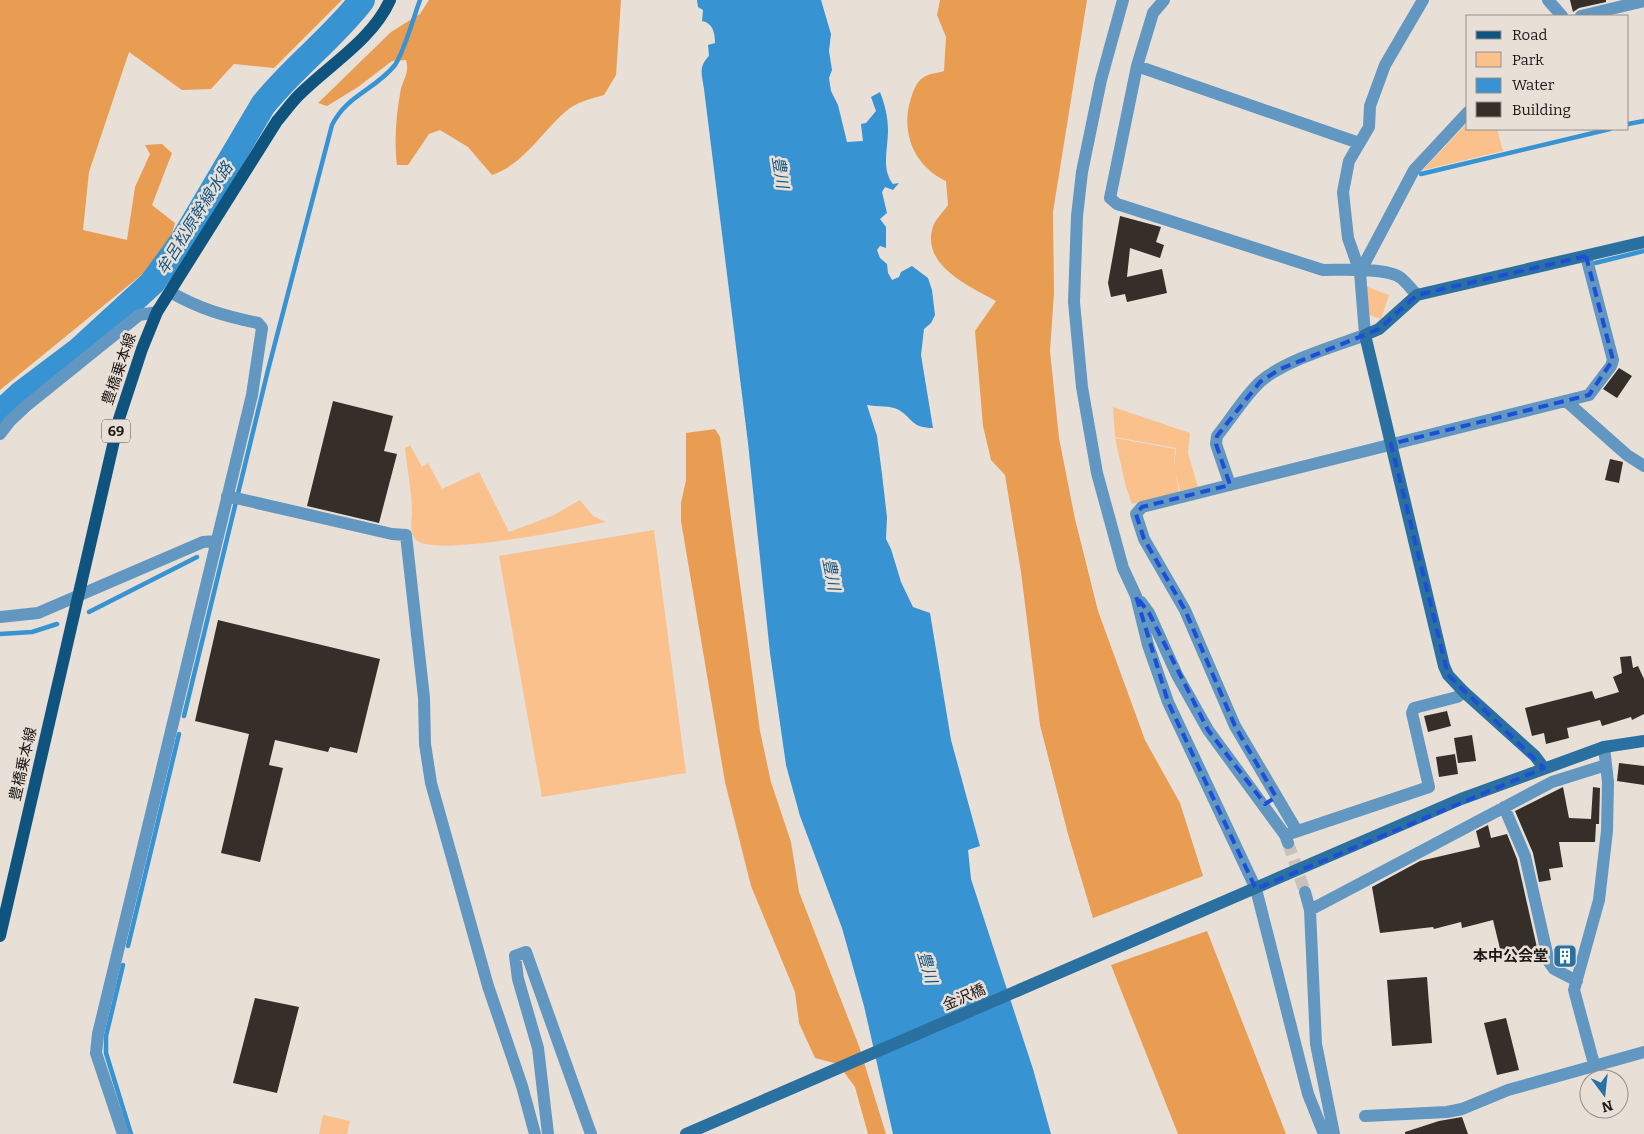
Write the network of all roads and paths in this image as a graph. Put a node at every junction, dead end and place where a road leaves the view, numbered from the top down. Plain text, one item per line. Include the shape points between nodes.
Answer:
1 (390, 0) edge
2 (1123, 0) edge
3 (1164, 0) edge
4 (1423, 0) edge
5 (1548, 0) edge
6 (1644, 1) edge
7 (1561, 15) edge
8 (1586, 15) edge
9 (1137, 66) junction
10 (1466, 114) edge
11 (1358, 143) junction
12 (1644, 242) edge
13 (1586, 256) junction
14 (1360, 272) junction
15 (170, 292) junction
16 (1417, 295) junction
17 (157, 312) junction
18 (1365, 335) junction
19 (1566, 400) junction
20 (0, 434) edge
21 (1391, 444) junction
22 (1644, 466) edge
23 (1230, 485) junction
24 (229, 497) junction
25 (216, 541) junction
26 (78, 594) junction
27 (1136, 596) junction
28 (0, 617) edge
29 (1464, 692) junction
30 (1644, 741) edge
31 (1604, 747) junction
32 (1606, 766) junction
33 (1544, 768) junction
34 (1504, 807) junction
35 (1290, 836) junction
36 (1256, 889) junction
37 (1305, 892) tunnel mouth
38 (1310, 910) junction
39 (0, 936) edge
40 (1576, 981) junction
41 (1644, 1052) edge
42 (1594, 1064) junction
43 (1365, 1116) dead end
44 (123, 1134) edge
45 (535, 1134) edge
46 (548, 1134) edge
47 (591, 1134) edge
48 (686, 1134) edge
49 (1324, 1134) edge
50 (1334, 1134) edge

1 - 15 main road, 豊橋乗本線 / 69 via 365,35 299,96 277,122
2 - 27 street via 1082,172 1074,302 1082,387 1097,473 1124,568
3 - 9 street via 1153,12
4 - 11 street via 1385,65 1370,106 1369,127
5 - 7 street
6 - 8 street
9 - 11 street
9 - 14 street via 1110,198 1117,204 1322,270
10 - 14 street via 1414,170
11 - 14 street via 1349,161 1343,192 1348,238
12 - 13 main road
13 - 16 main road
13 - 19 street via 1613,360 1588,395
14 - 16 street via 1400,277
14 - 18 street
15 - 17 main road, 豊橋乗本線 / 69
15 - 24 street via 195,307 258,323 262,328 252,395
16 - 18 main road via 1378,329
17 - 20 street via 140,315 26,406
17 - 26 main road, 豊橋乗本線 / 69 via 119,419
18 - 21 main road
18 - 23 street via 1298,361 1260,382 1217,436 1216,444
19 - 21 street
19 - 22 street via 1627,455
21 - 23 street
21 - 29 main road via 1444,666 1448,676
23 - 35 street via 1142,507 1136,514 1144,539 1185,610 1236,726
24 - 25 street
24 - 45 street via 406,535 431,783 488,986
25 - 26 street via 203,542
25 - 44 street via 98,1034 96,1053
26 - 28 street via 38,613
26 - 39 main road, 豊橋乗本線 / 69
27 - 35 street via 1149,613 1177,675 1208,730
27 - 36 street via 1148,645 1168,702
29 - 33 main road via 1535,756
29 - 35 street via 1457,697 1414,708 1412,713 1429,787
30 - 31 main road, 金沢橋
31 - 32 street
31 - 33 main road, 金沢橋
32 - 34 street via 1552,782
32 - 40 street via 1606,831 1599,900
33 - 36 main road, 金沢橋 via 1461,800
34 - 38 street
34 - 40 street via 1525,856 1549,962 1554,969
36 - 48 main road, 金沢橋
36 - 49 street via 1308,1094
37 - 38 street
38 - 50 street via 1316,1044
40 - 42 street via 1574,990
41 - 42 street
42 - 43 street via 1508,1090 1462,1109
46 - 47 street via 538,1048 518,979 515,956 526,952

